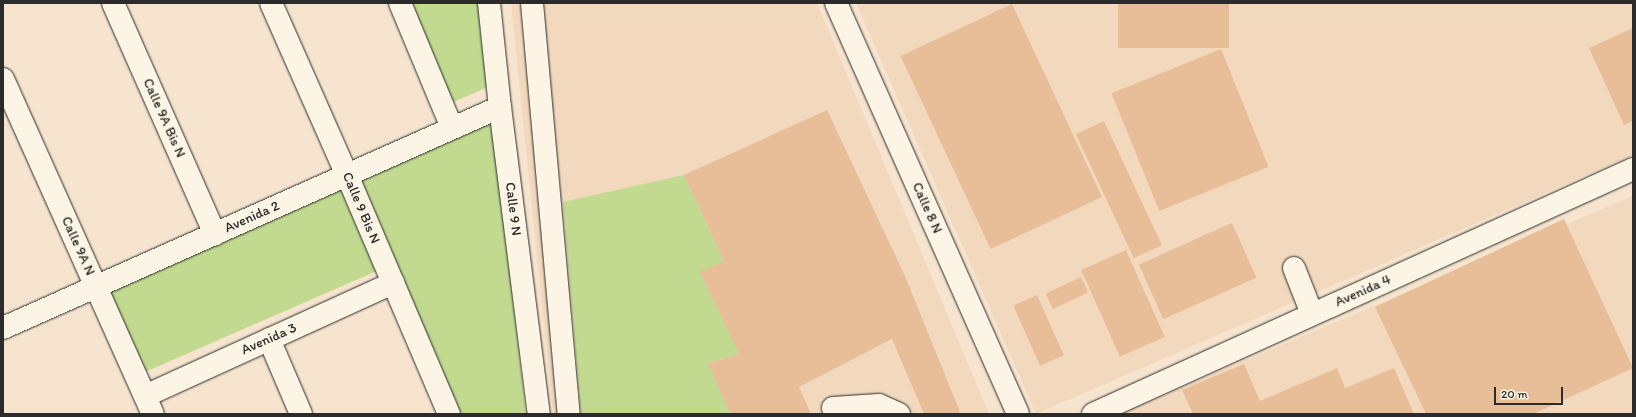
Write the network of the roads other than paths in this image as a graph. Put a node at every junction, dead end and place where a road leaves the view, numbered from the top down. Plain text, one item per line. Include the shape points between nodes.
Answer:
1 (113, 3) edge
2 (271, 3) edge
3 (400, 3) edge
4 (489, 3) edge
5 (532, 3) edge
6 (836, 3) edge
7 (3, 79) edge
8 (500, 106) junction
9 (452, 128) junction
10 (1633, 169) edge
11 (347, 175) junction
12 (215, 234) junction
13 (1294, 268) dead end
14 (393, 283) junction
15 (96, 287) junction
16 (1312, 314) junction
17 (3, 328) edge
18 (269, 339) junction
19 (149, 405) edge
20 (833, 408) dead end
21 (301, 414) edge
22 (449, 414) edge
23 (539, 414) edge
24 (569, 414) edge
25 (899, 414) edge
26 (1018, 414) edge
27 (1093, 414) edge

1 - 12 street, Calle 9A Bis N
2 - 11 street, Calle 9 Bis N
3 - 9 street
4 - 8 street, Calle 9 N
5 - 24 street
6 - 26 street, Calle 8 N
7 - 15 street, Calle 9A N
8 - 9 street, Avenida 2
8 - 23 street, Calle 9 N
9 - 11 street, Avenida 2
10 - 16 street, Avenida 4
11 - 12 street, Avenida 2
11 - 14 street, Calle 9 Bis N
12 - 15 street, Avenida 2
13 - 16 street
14 - 18 street, Avenida 3
14 - 22 street, Calle 9 Bis N
15 - 17 street, Avenida 2
15 - 19 street, Calle 9A N
16 - 27 street, Avenida 4
18 - 19 street, Avenida 3
18 - 21 street
20 - 25 street via 879,404

